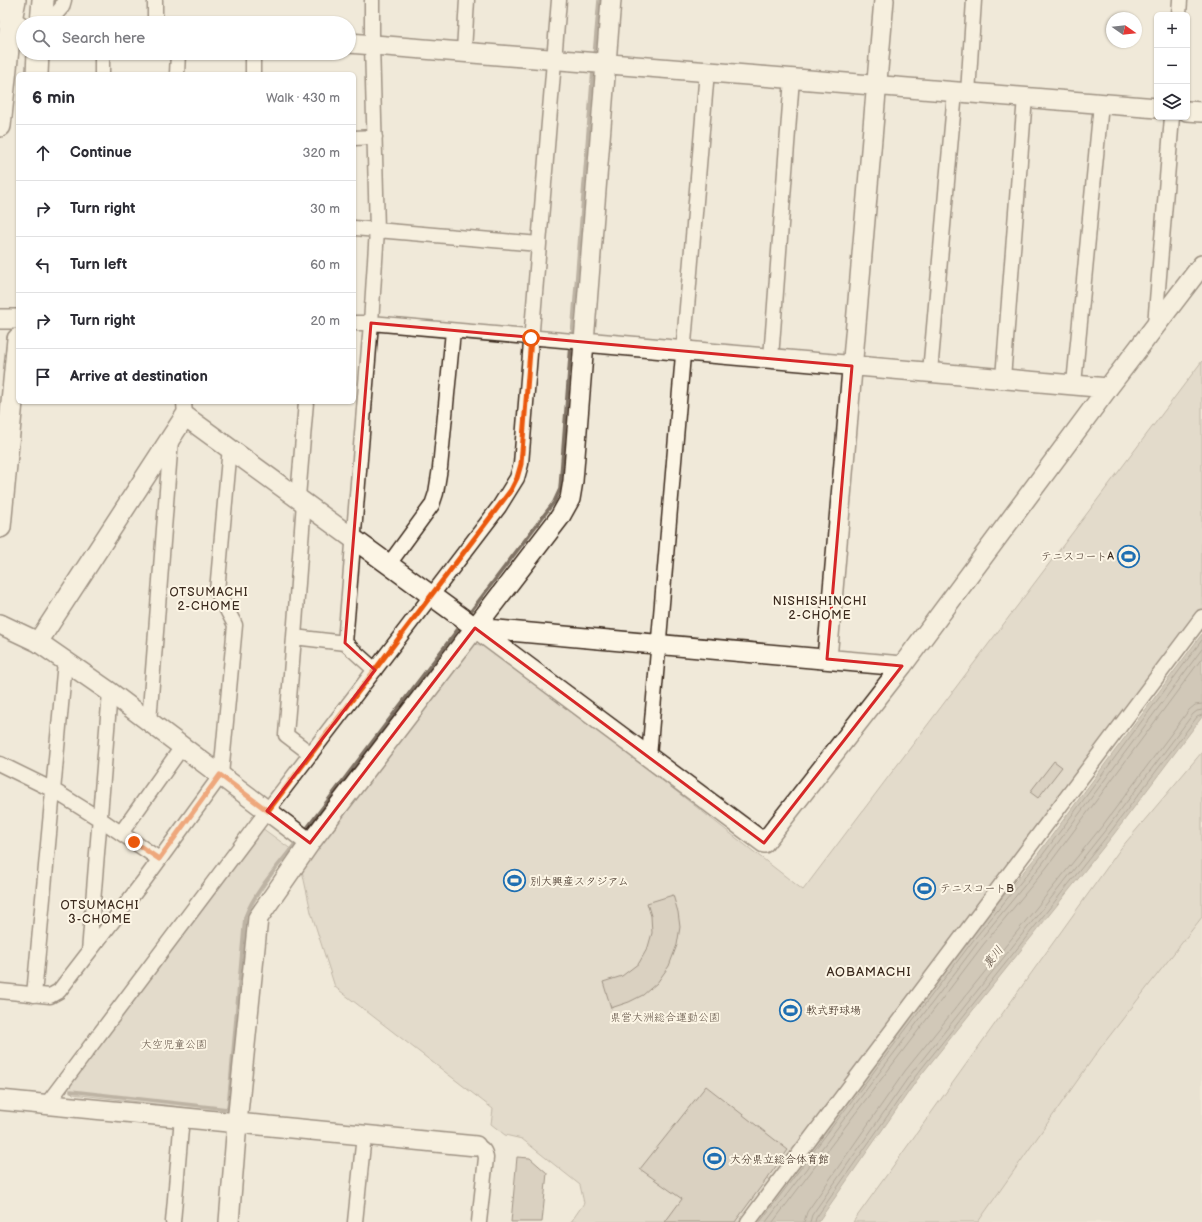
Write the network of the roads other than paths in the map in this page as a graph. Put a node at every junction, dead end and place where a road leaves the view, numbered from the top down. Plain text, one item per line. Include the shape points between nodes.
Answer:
1 (43, 0) edge
2 (64, 0) edge
3 (155, 0) edge
4 (372, 0) edge
5 (468, 0) edge
6 (559, 0) edge
7 (611, 0) edge
8 (884, 0) edge
9 (974, 0) edge
10 (1180, 0) edge
11 (0, 2) edge
12 (1179, 12) edge
13 (16, 16) edge
14 (42, 16) edge
15 (54, 16) edge
16 (155, 16) edge
17 (356, 43) edge
18 (372, 44) junction
19 (464, 51) junction
20 (554, 59) junction
21 (38, 60) edge
22 (102, 60) edge
23 (178, 60) edge
24 (253, 60) edge
25 (598, 62) junction
26 (707, 71) junction
27 (37, 72) edge
28 (102, 72) edge
29 (177, 72) edge
30 (253, 72) edge
31 (792, 78) junction
32 (876, 85) junction
33 (961, 92) junction
34 (1025, 98) junction
35 (1101, 104) junction
36 (1154, 108) edge
37 (1190, 111) edge
38 (1202, 112) edge
39 (1172, 120) edge
40 (0, 126) edge
41 (375, 137) junction
42 (356, 138) edge
43 (356, 228) edge
44 (377, 230) junction
45 (539, 244) junction
46 (1202, 265) edge
47 (0, 319) edge
48 (16, 319) edge
49 (356, 323) edge
50 (371, 324) junction
51 (1156, 325) junction
52 (454, 331) junction
53 (531, 338) junction
54 (576, 341) junction
55 (684, 350) junction
56 (771, 358) junction
57 (16, 360) edge
58 (852, 366) junction
59 (930, 372) junction
60 (1003, 378) junction
61 (1074, 384) junction
62 (1108, 388) junction
63 (306, 404) edge
64 (185, 409) edge
65 (171, 438) junction
66 (230, 448) junction
67 (301, 500) junction
68 (0, 527) edge
69 (354, 539) junction
70 (389, 564) junction
71 (432, 596) junction
72 (1202, 617) edge
73 (468, 623) junction
74 (0, 624) edge
75 (294, 637) junction
76 (38, 642) junction
77 (345, 643) junction
78 (659, 644) junction
79 (827, 660) junction
80 (65, 662) junction
81 (902, 666) junction
82 (374, 670) junction
83 (110, 692) junction
84 (149, 722) junction
85 (182, 747) junction
86 (311, 754) junction
87 (649, 757) junction
88 (0, 764) edge
89 (220, 775) junction
90 (53, 790) junction
91 (268, 811) junction
92 (101, 819) junction
93 (121, 833) junction
94 (310, 843) junction
95 (159, 859) junction
96 (89, 952) junction
97 (0, 991) edge
98 (34, 994) junction
99 (0, 1100) edge
100 (47, 1104) junction
101 (182, 1117) junction
102 (237, 1123) junction
103 (364, 1135) junction
104 (476, 1146) joint
105 (173, 1222) edge
106 (229, 1222) edge
107 (355, 1222) edge
108 (479, 1222) edge
109 (748, 1222) edge

1 - 14 main road
2 - 15 street
3 - 16 street
4 - 18 street
5 - 19 street
6 - 20 street
7 - 25 street
8 - 32 street
9 - 33 street
10 - 12 street
11 - 13 street
13 - 40 main road
17 - 18 street
18 - 19 street
18 - 41 street
19 - 20 street
20 - 25 street
20 - 45 street
21 - 27 main road
22 - 28 street
23 - 29 street
24 - 30 street
25 - 26 street
25 - 54 street
26 - 31 street
26 - 55 street
31 - 32 street
31 - 56 street
32 - 33 street
32 - 58 street
33 - 34 street
33 - 59 street
34 - 35 street
34 - 60 street
35 - 36 street
35 - 61 street
37 - 38 street
39 - 51 street
41 - 42 street
41 - 44 street
43 - 44 street
44 - 45 street
44 - 50 street
45 - 53 street
46 - 51 street
47 - 48 street
49 - 50 street
50 - 52 street
50 - 69 street
51 - 62 street
52 - 53 street
52 - 70 street via 436,493 432,505
53 - 54 street
53 - 71 street via 521,464 517,478 499,508
54 - 55 street
54 - 73 street via 573,481 570,499 560,517
55 - 56 street
55 - 78 street
56 - 58 street
57 - 68 main road
58 - 59 street
58 - 79 street
59 - 60 street
60 - 61 street
61 - 62 street
62 - 81 street
63 - 67 street
64 - 65 street
64 - 66 street
65 - 76 street
65 - 84 street
66 - 67 street
66 - 89 street via 218,591 235,625
67 - 69 street
67 - 75 street
69 - 70 street
69 - 77 street
70 - 71 street
71 - 73 street
71 - 82 street
72 - 109 street
73 - 78 street
73 - 87 street
73 - 94 street
74 - 76 street
75 - 77 street
75 - 86 street via 286,735
76 - 80 street
77 - 82 street
78 - 79 street
78 - 87 street
79 - 81 street
80 - 83 street
80 - 90 street
81 - 87 street via 764,843
82 - 86 street
83 - 84 street
83 - 92 street
84 - 85 street
85 - 89 street
85 - 93 street
86 - 91 street
88 - 90 street
89 - 91 street
89 - 95 street
90 - 92 street
90 - 98 street
91 - 94 street
91 - 100 street
92 - 93 street
92 - 96 street
93 - 95 street
94 - 102 street via 258,918
95 - 96 street
96 - 98 street via 59,991 50,996
97 - 98 street
99 - 100 street
100 - 101 street
101 - 102 street
101 - 105 street
102 - 103 street
102 - 106 street
103 - 104 street
103 - 107 street
104 - 108 street via 481,1147 486,1158

